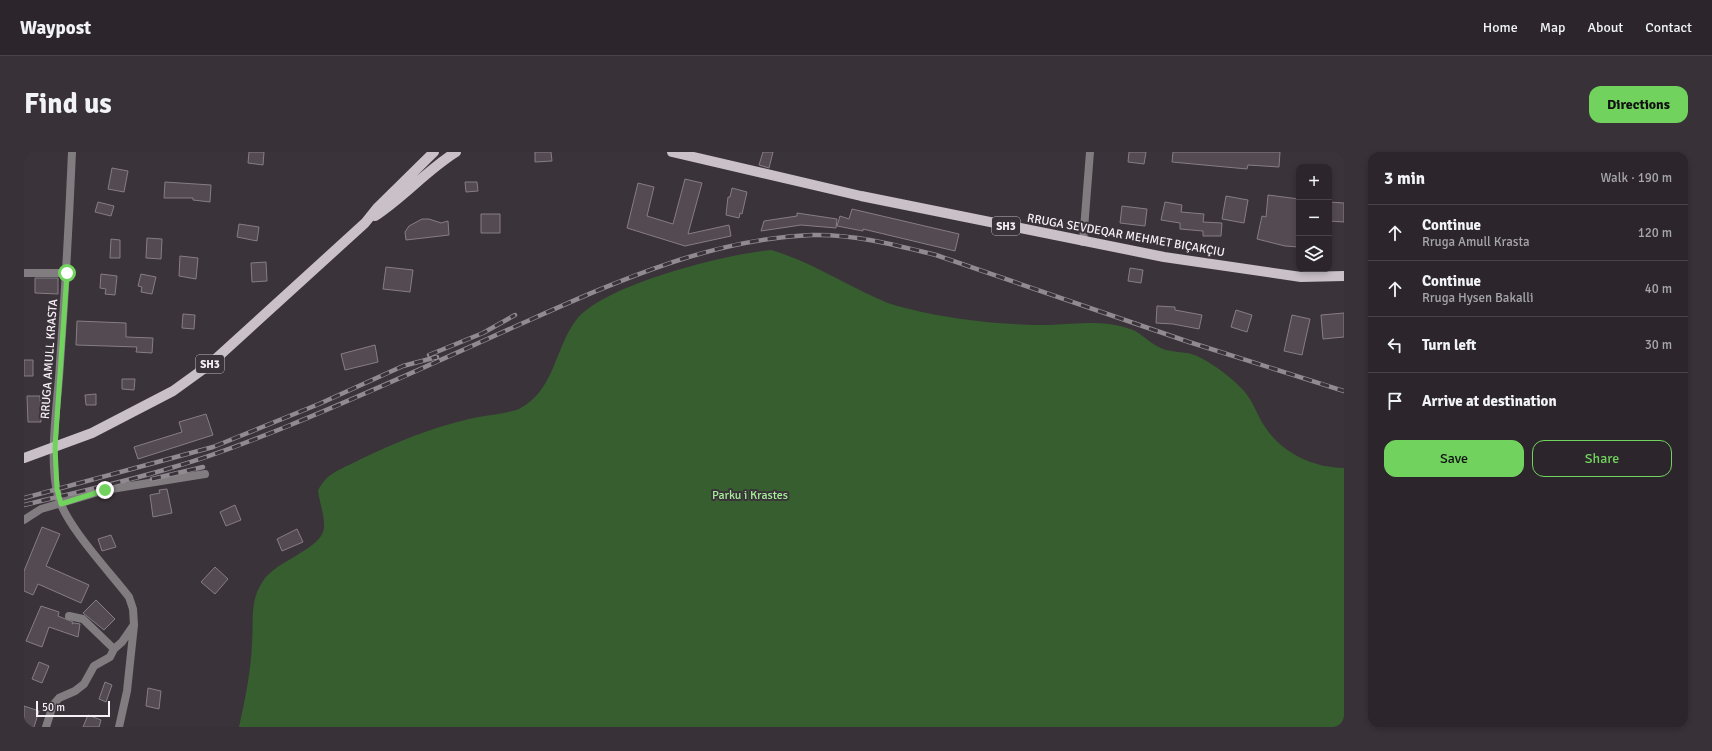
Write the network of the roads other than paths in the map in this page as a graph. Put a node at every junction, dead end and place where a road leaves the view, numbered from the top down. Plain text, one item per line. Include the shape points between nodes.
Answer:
1 (72, 152) edge
2 (434, 152) edge
3 (456, 152) edge
4 (672, 152) edge
5 (1090, 152) edge
6 (365, 222) junction
7 (1083, 242) junction
8 (24, 273) edge
9 (67, 273) junction
10 (1344, 276) edge
11 (55, 447) junction
12 (24, 458) edge
13 (205, 474) dead end
14 (61, 504) junction
15 (24, 520) edge
16 (69, 616) dead end
17 (134, 625) junction
18 (114, 649) junction
19 (46, 727) edge
20 (119, 727) edge

1 - 9 street, RRUGA AMULL KRASTA
2 - 6 main road, SH3
3 - 6 main road, SH3 via 396,201
4 - 7 main road, RRUGA SEVDEQAR MEHMET BIÇAKÇIU / SH3 via 861,196
5 - 7 street
6 - 11 main road, SH3 via 209,365 173,391 134,412 92,433
7 - 10 main road, RRUGA SEVDEQAR MEHMET BIÇAKÇIU / SH3 via 1301,277
8 - 9 street
9 - 11 street, RRUGA AMULL KRASTA
11 - 12 main road, SH3
11 - 14 street, RRUGA AMULL KRASTA via 57,489
13 - 14 street via 112,489
14 - 15 street via 41,509
14 - 17 street, RRUGA AMULL KRASTA via 72,524 129,597
16 - 18 street via 83,619
17 - 18 street
17 - 20 street, RRUGA AMULL KRASTA via 127,692
18 - 19 street via 110,658 94,666 84,684 59,698

